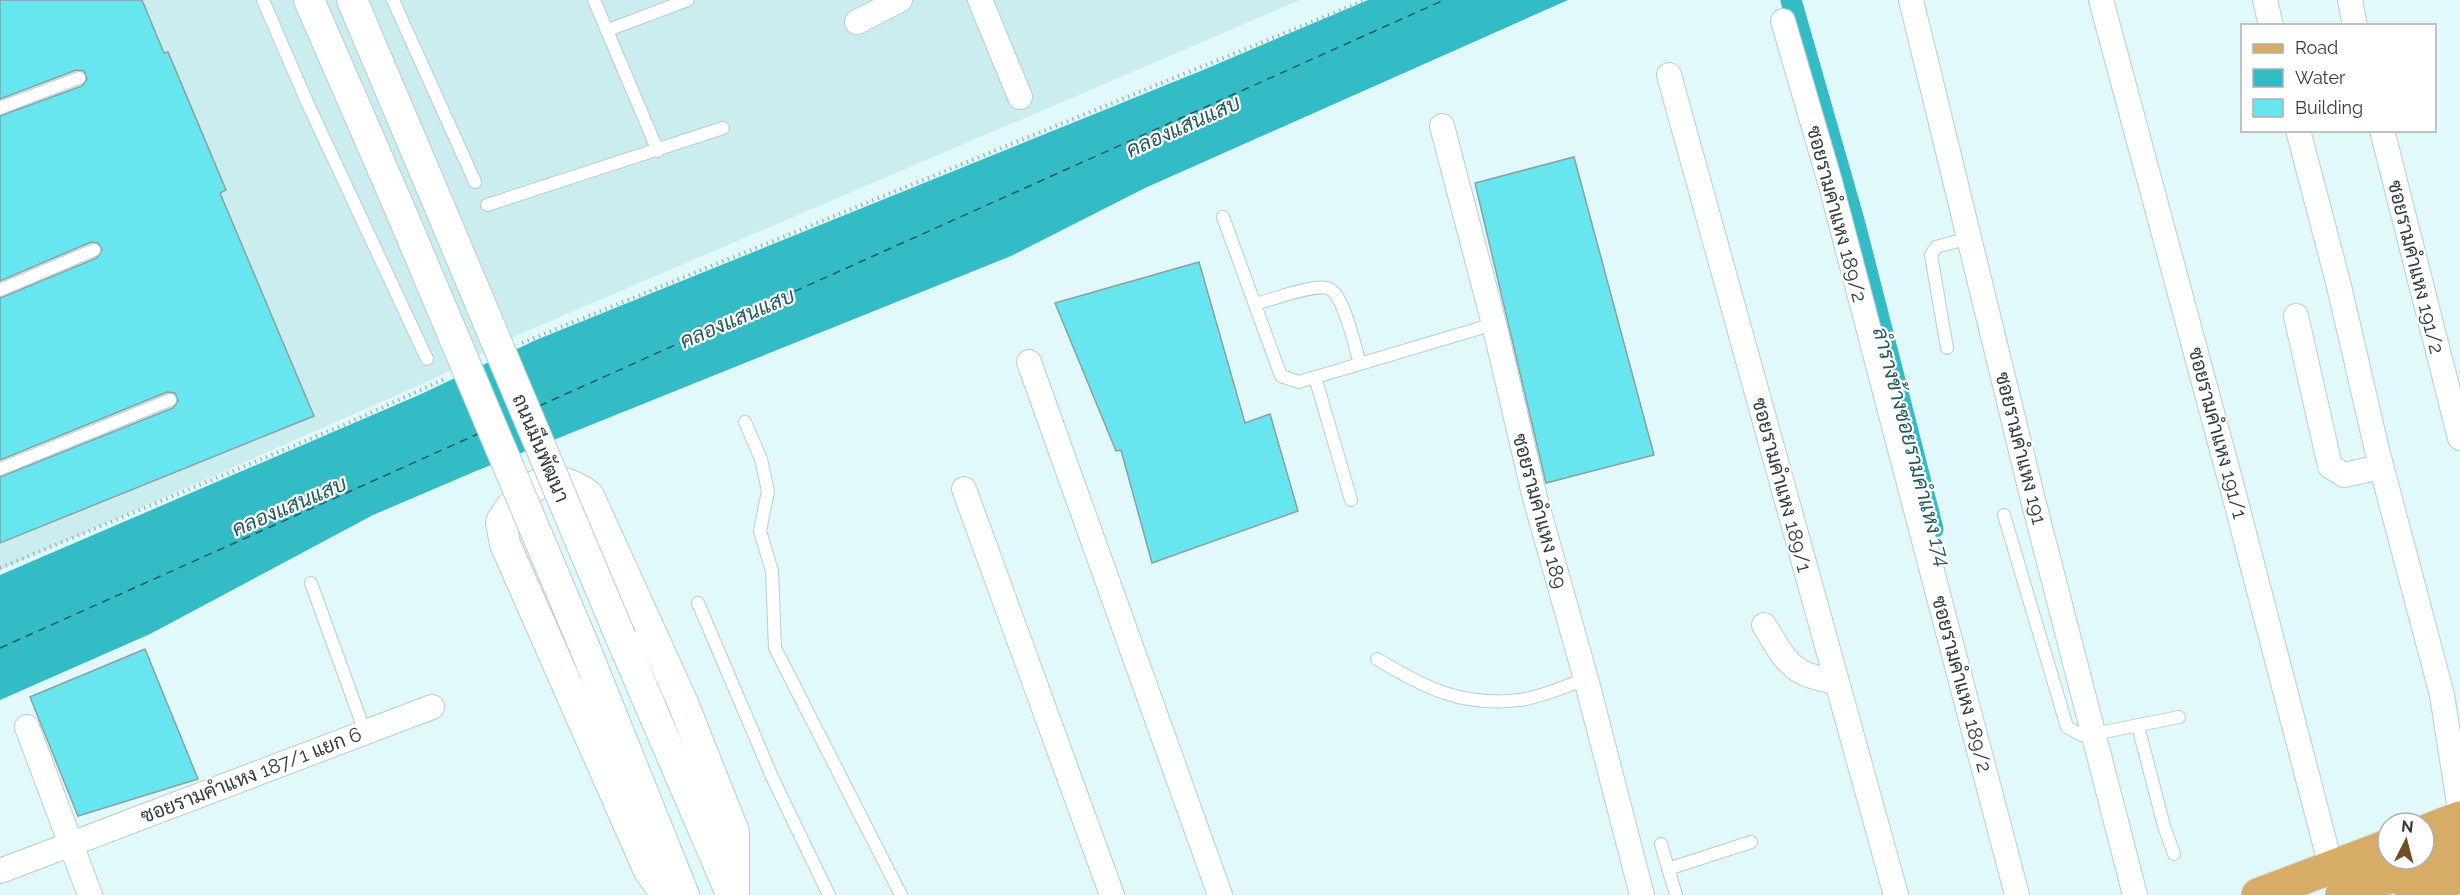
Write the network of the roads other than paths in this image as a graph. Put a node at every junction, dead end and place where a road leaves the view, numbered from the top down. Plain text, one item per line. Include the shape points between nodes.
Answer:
1 (263, 0) edge
2 (309, 0) edge
3 (352, 0) edge
4 (393, 0) edge
5 (594, 0) edge
6 (688, 0) edge
7 (900, 0) edge
8 (980, 0) edge
9 (1911, 0) edge
10 (2101, 0) edge
11 (2265, 0) edge
12 (2350, 0) edge
13 (1783, 21) dead end
14 (857, 22) dead end
15 (2271, 24) edge
16 (2355, 24) edge
17 (608, 30) junction
18 (1669, 75) dead end
19 (79, 78) dead end
20 (1020, 97) dead end
21 (0, 108) edge
22 (1442, 126) dead end
23 (723, 128) dead end
24 (2298, 132) edge
25 (2383, 132) edge
26 (658, 151) junction
27 (475, 182) dead end
28 (487, 206) dead end
29 (1223, 217) dead end
30 (1969, 238) junction
31 (94, 250) dead end
32 (0, 290) edge
33 (1255, 304) junction
34 (2296, 316) dead end
35 (1494, 324) junction
36 (1947, 348) dead end
37 (427, 359) dead end
38 (1029, 362) dead end
39 (1360, 364) junction
40 (2452, 372) edge
41 (1316, 377) junction
42 (170, 400) dead end
43 (745, 422) dead end
44 (2460, 438) edge
45 (2381, 467) junction
46 (0, 469) edge
47 (964, 489) dead end
48 (1351, 500) dead end
49 (2004, 514) dead end
50 (311, 583) dead end
51 (698, 603) dead end
52 (1764, 625) dead end
53 (1377, 658) dead end
54 (1586, 679) junction
55 (1837, 682) junction
56 (432, 707) dead end
57 (2179, 717) dead end
58 (2138, 726) junction
59 (27, 727) dead end
60 (366, 732) junction
61 (2094, 734) junction
62 (2460, 810) edge
63 (2460, 818) edge
64 (2436, 827) edge
65 (1751, 842) dead end
66 (70, 843) junction
67 (1661, 844) dead end
68 (2460, 850) edge
69 (2174, 854) dead end
70 (2376, 854) edge
71 (1668, 869) junction
72 (0, 871) edge
73 (2460, 876) edge
74 (2337, 881) edge
75 (90, 895) edge
76 (667, 895) edge
77 (684, 895) edge
78 (733, 895) edge
79 (829, 895) edge
80 (901, 895) edge
81 (1112, 895) edge
82 (1220, 895) edge
83 (1642, 895) edge
84 (1676, 895) edge
85 (1896, 895) edge
86 (2017, 895) edge
87 (2135, 895) edge
88 (2258, 895) edge
89 (2411, 895) edge

1 - 37 lane
2 - 77 street, ถนนมีนพัฒนา, bridge via 587,653
3 - 78 street, ถนนมีนพัฒนา, bridge
4 - 27 lane
5 - 17 lane
6 - 17 lane
7 - 14 street
8 - 20 street
9 - 30 street, ซอยรามคำแหง 191
10 - 74 street, ซอยรามคำแหง 191/1
11 - 15 street
12 - 16 street
13 - 86 street, ซอยรามคำแหง 189/2 via 1833,194
17 - 26 lane
18 - 55 street, ซอยรามคำแหง 189/1
19 - 21 lane
22 - 35 street, ซอยรามคำแหง 189
23 - 26 lane
24 - 45 street
25 - 40 street, ซอยรามคำแหง 191/2
26 - 28 lane
29 - 33 lane
30 - 36 lane via 1936,247 1931,255
30 - 61 street, ซอยรามคำแหง 191
31 - 32 lane
33 - 39 lane via 1316,288 1335,292
33 - 41 lane via 1281,376 1299,381
34 - 45 street via 2330,466 2344,475
35 - 39 lane
35 - 54 street, ซอยรามคำแหง 189 via 1535,498
38 - 82 street
39 - 41 lane
40 - 44 street, ซอยรามคำแหง 191/2
41 - 48 lane
42 - 46 lane
43 - 80 lane via 761,459 768,491 760,531 772,571 775,648
45 - 62 street via 2442,695
47 - 81 street
49 - 61 lane via 2062,716 2074,732
50 - 60 lane
51 - 79 lane via 773,779
52 - 55 street via 1783,658 1794,668 1811,678
53 - 54 lane via 1442,694 1480,702 1522,699
54 - 83 street, ซอยรามคำแหง 189
55 - 85 street, ซอยรามคำแหง 189/1
56 - 60 street, ซอยรามคำแหง 187/1 แยก 6
57 - 58 lane
58 - 61 lane
58 - 69 lane
59 - 66 street
60 - 66 street, ซอยรามคำแหง 187/1 แยก 6
61 - 87 street, ซอยรามคำแหง 191
63 - 64 main road
65 - 71 lane
66 - 72 street, ซอยรามคำแหง 187/1 แยก 6
66 - 75 street
67 - 71 lane
68 - 74 main road
70 - 74 main road
71 - 84 lane
73 - 89 main road
74 - 88 main road
76 - 78 street via 649,871 505,544 501,522 514,501 546,481 577,487 589,496 678,692 734,832

